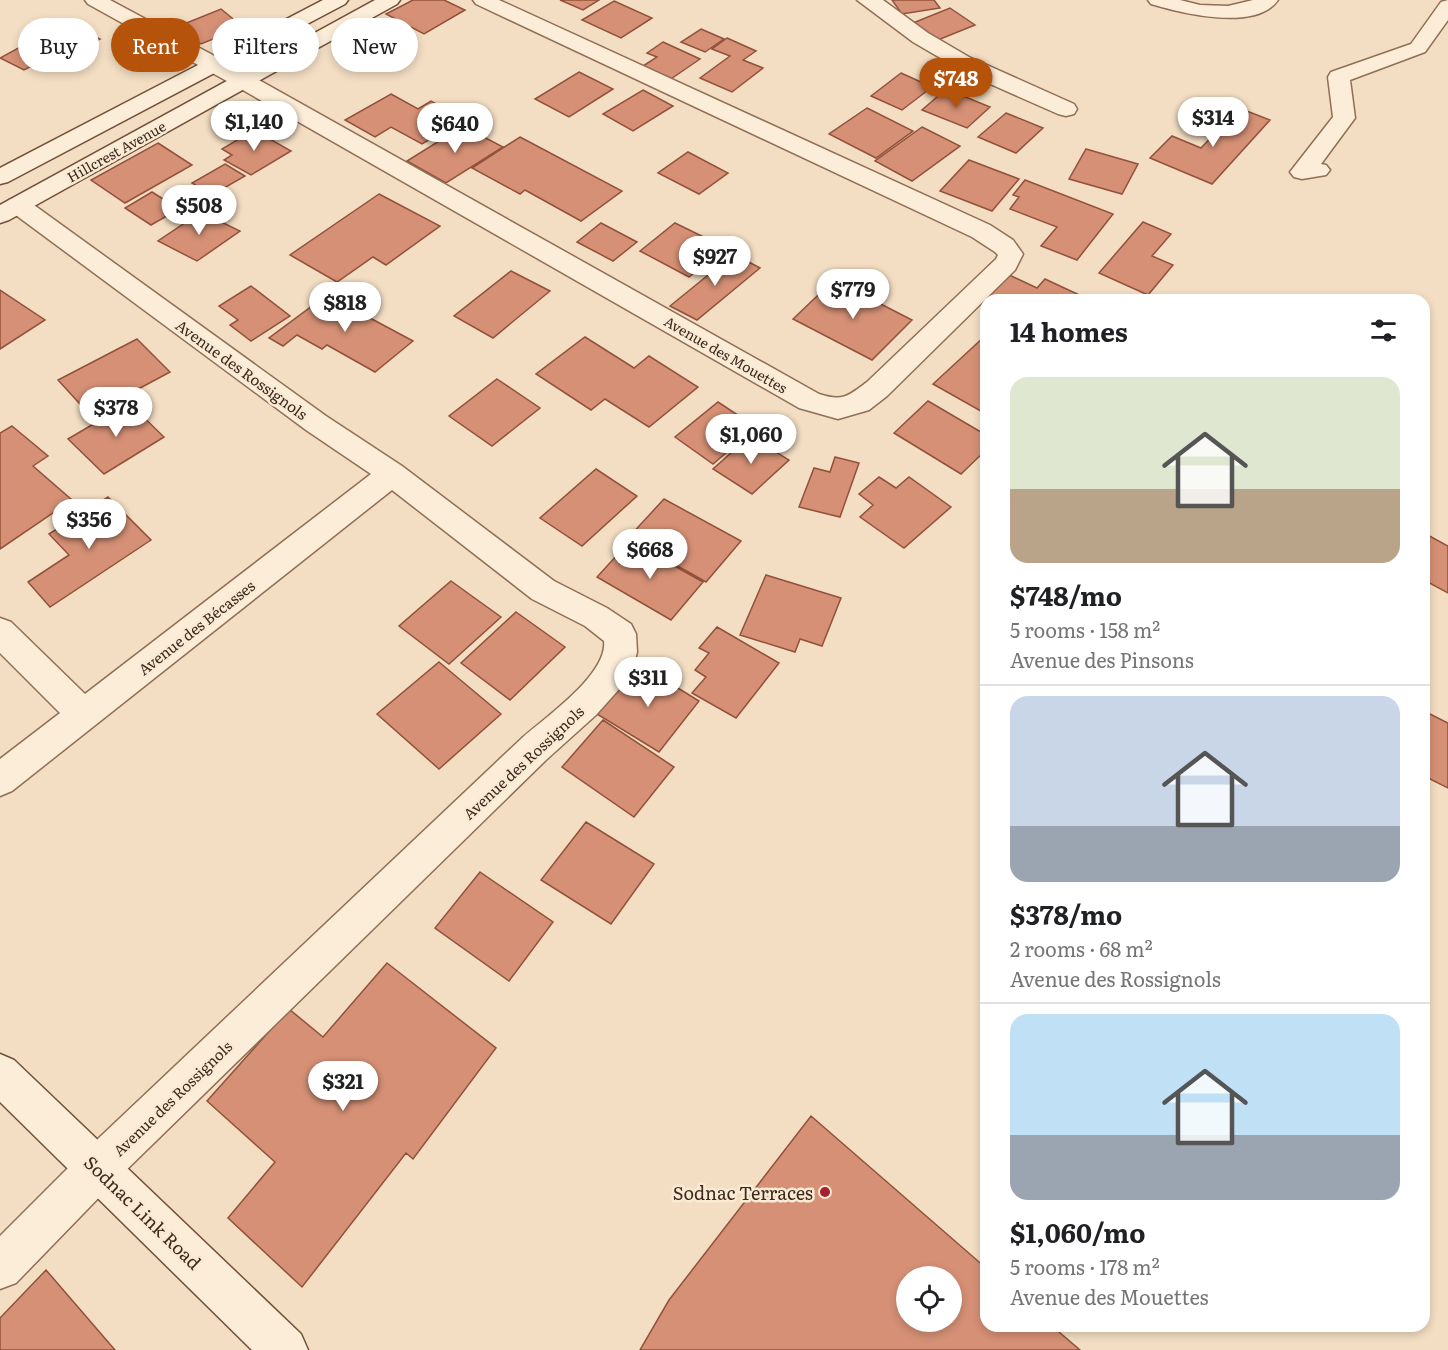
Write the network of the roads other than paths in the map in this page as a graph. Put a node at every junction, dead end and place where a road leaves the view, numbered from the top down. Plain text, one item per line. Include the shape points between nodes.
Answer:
1 (94, 0) edge
2 (338, 0) edge
3 (390, 0) edge
4 (483, 0) edge
5 (1158, 0) edge
6 (1268, 0) edge
7 (870, 1) edge
8 (1448, 6) edge
9 (304, 18) edge
10 (212, 65) edge
11 (212, 67) edge
12 (225, 72) edge
13 (242, 80) junction
14 (1066, 109) dead end
15 (1318, 170) dead end
16 (0, 177) edge
17 (9, 210) edge
18 (392, 474) junction
19 (0, 632) edge
20 (84, 715) junction
21 (0, 780) edge
22 (0, 1074) edge
23 (98, 1168) junction
24 (0, 1267) edge
25 (285, 1350) edge

1 - 10 street, Avenue des Mouettes
2 - 9 street, Hillcrest Avenue
3 - 13 street, Hillcrest Avenue
4 - 13 street, Avenue des Mouettes via 981,231 1011,254 1006,264 877,389 856,405 837,411 809,401
5 - 6 street via 1221,13 1243,12
7 - 14 street via 925,41 969,66
8 - 15 street via 1418,48 1339,77 1344,118 1302,172
11 - 16 street, Hillcrest Avenue
12 - 13 street, Avenue des Mouettes
13 - 17 street, Hillcrest Avenue
17 - 18 street, Avenue des Rossignols
18 - 20 street, Avenue des Bécasses
18 - 23 street, Avenue des Rossignols via 543,590 620,634 621,654 610,675 585,705 534,749
19 - 20 street
20 - 21 street, Avenue des Bécasses
22 - 23 street, Sodnac Link Road
23 - 24 street, Avenue des Rossignols
23 - 25 street, Sodnac Link Road

